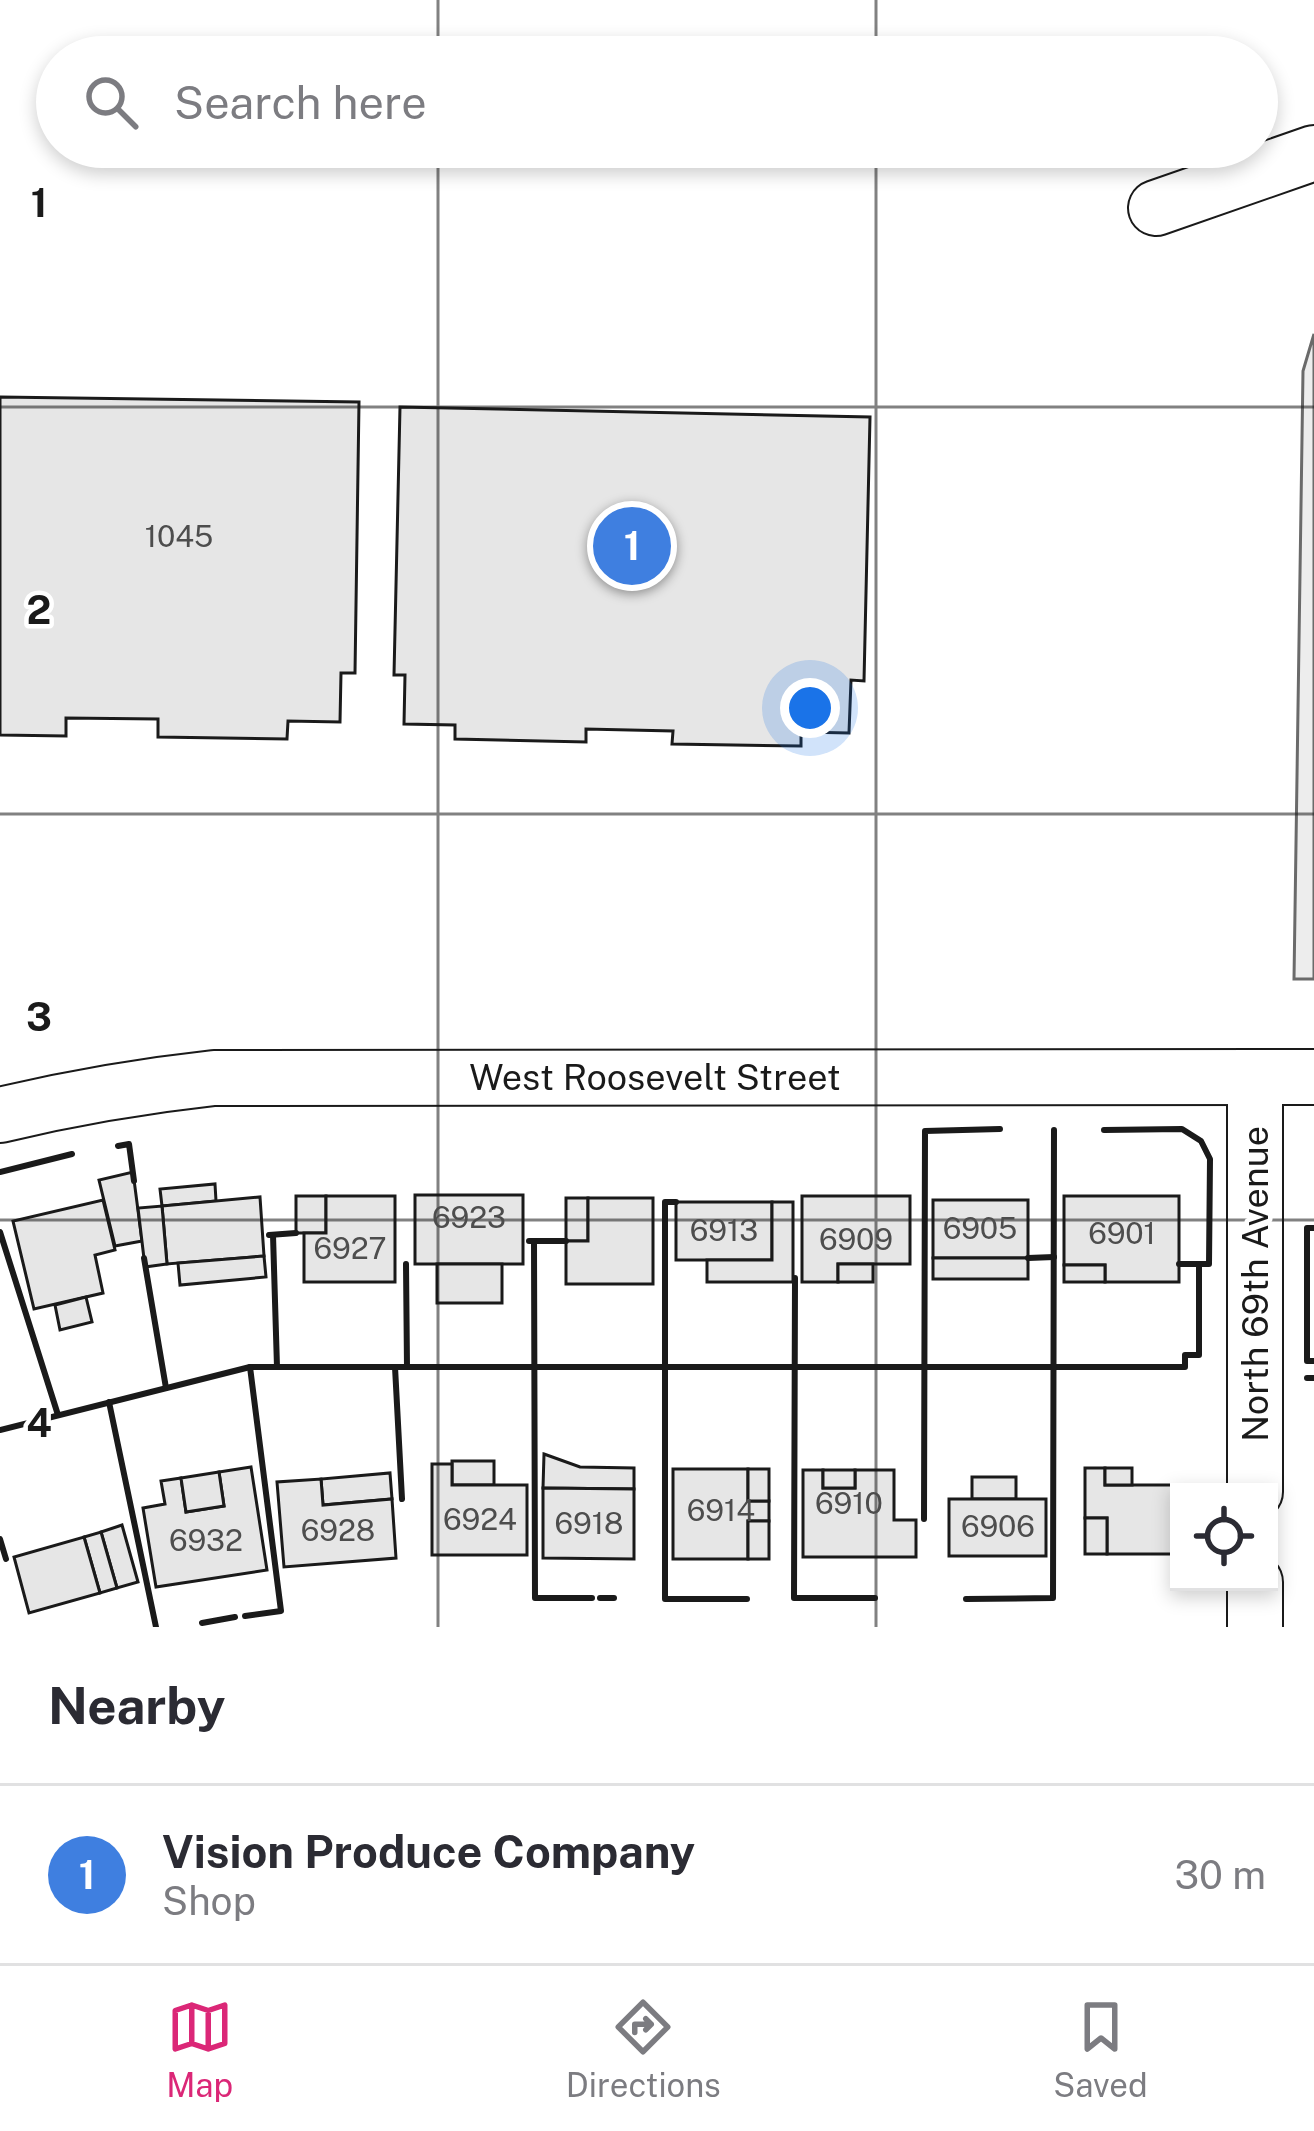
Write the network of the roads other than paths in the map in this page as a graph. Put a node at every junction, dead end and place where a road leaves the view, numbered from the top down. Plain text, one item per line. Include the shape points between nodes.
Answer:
1 (1314, 153) edge
2 (1278, 166) edge
3 (1271, 168) edge
4 (1156, 208) dead end
5 (1256, 1077) junction
6 (1314, 1077) edge
7 (0, 1115) edge
8 (1255, 1483) edge
9 (1255, 1591) edge
10 (1255, 1627) edge

1 - 2 street
3 - 4 street
5 - 6 street, West Roosevelt Street
5 - 7 street, West Roosevelt Street via 233,1078 138,1087
5 - 8 street, North 69th Avenue
9 - 10 street

